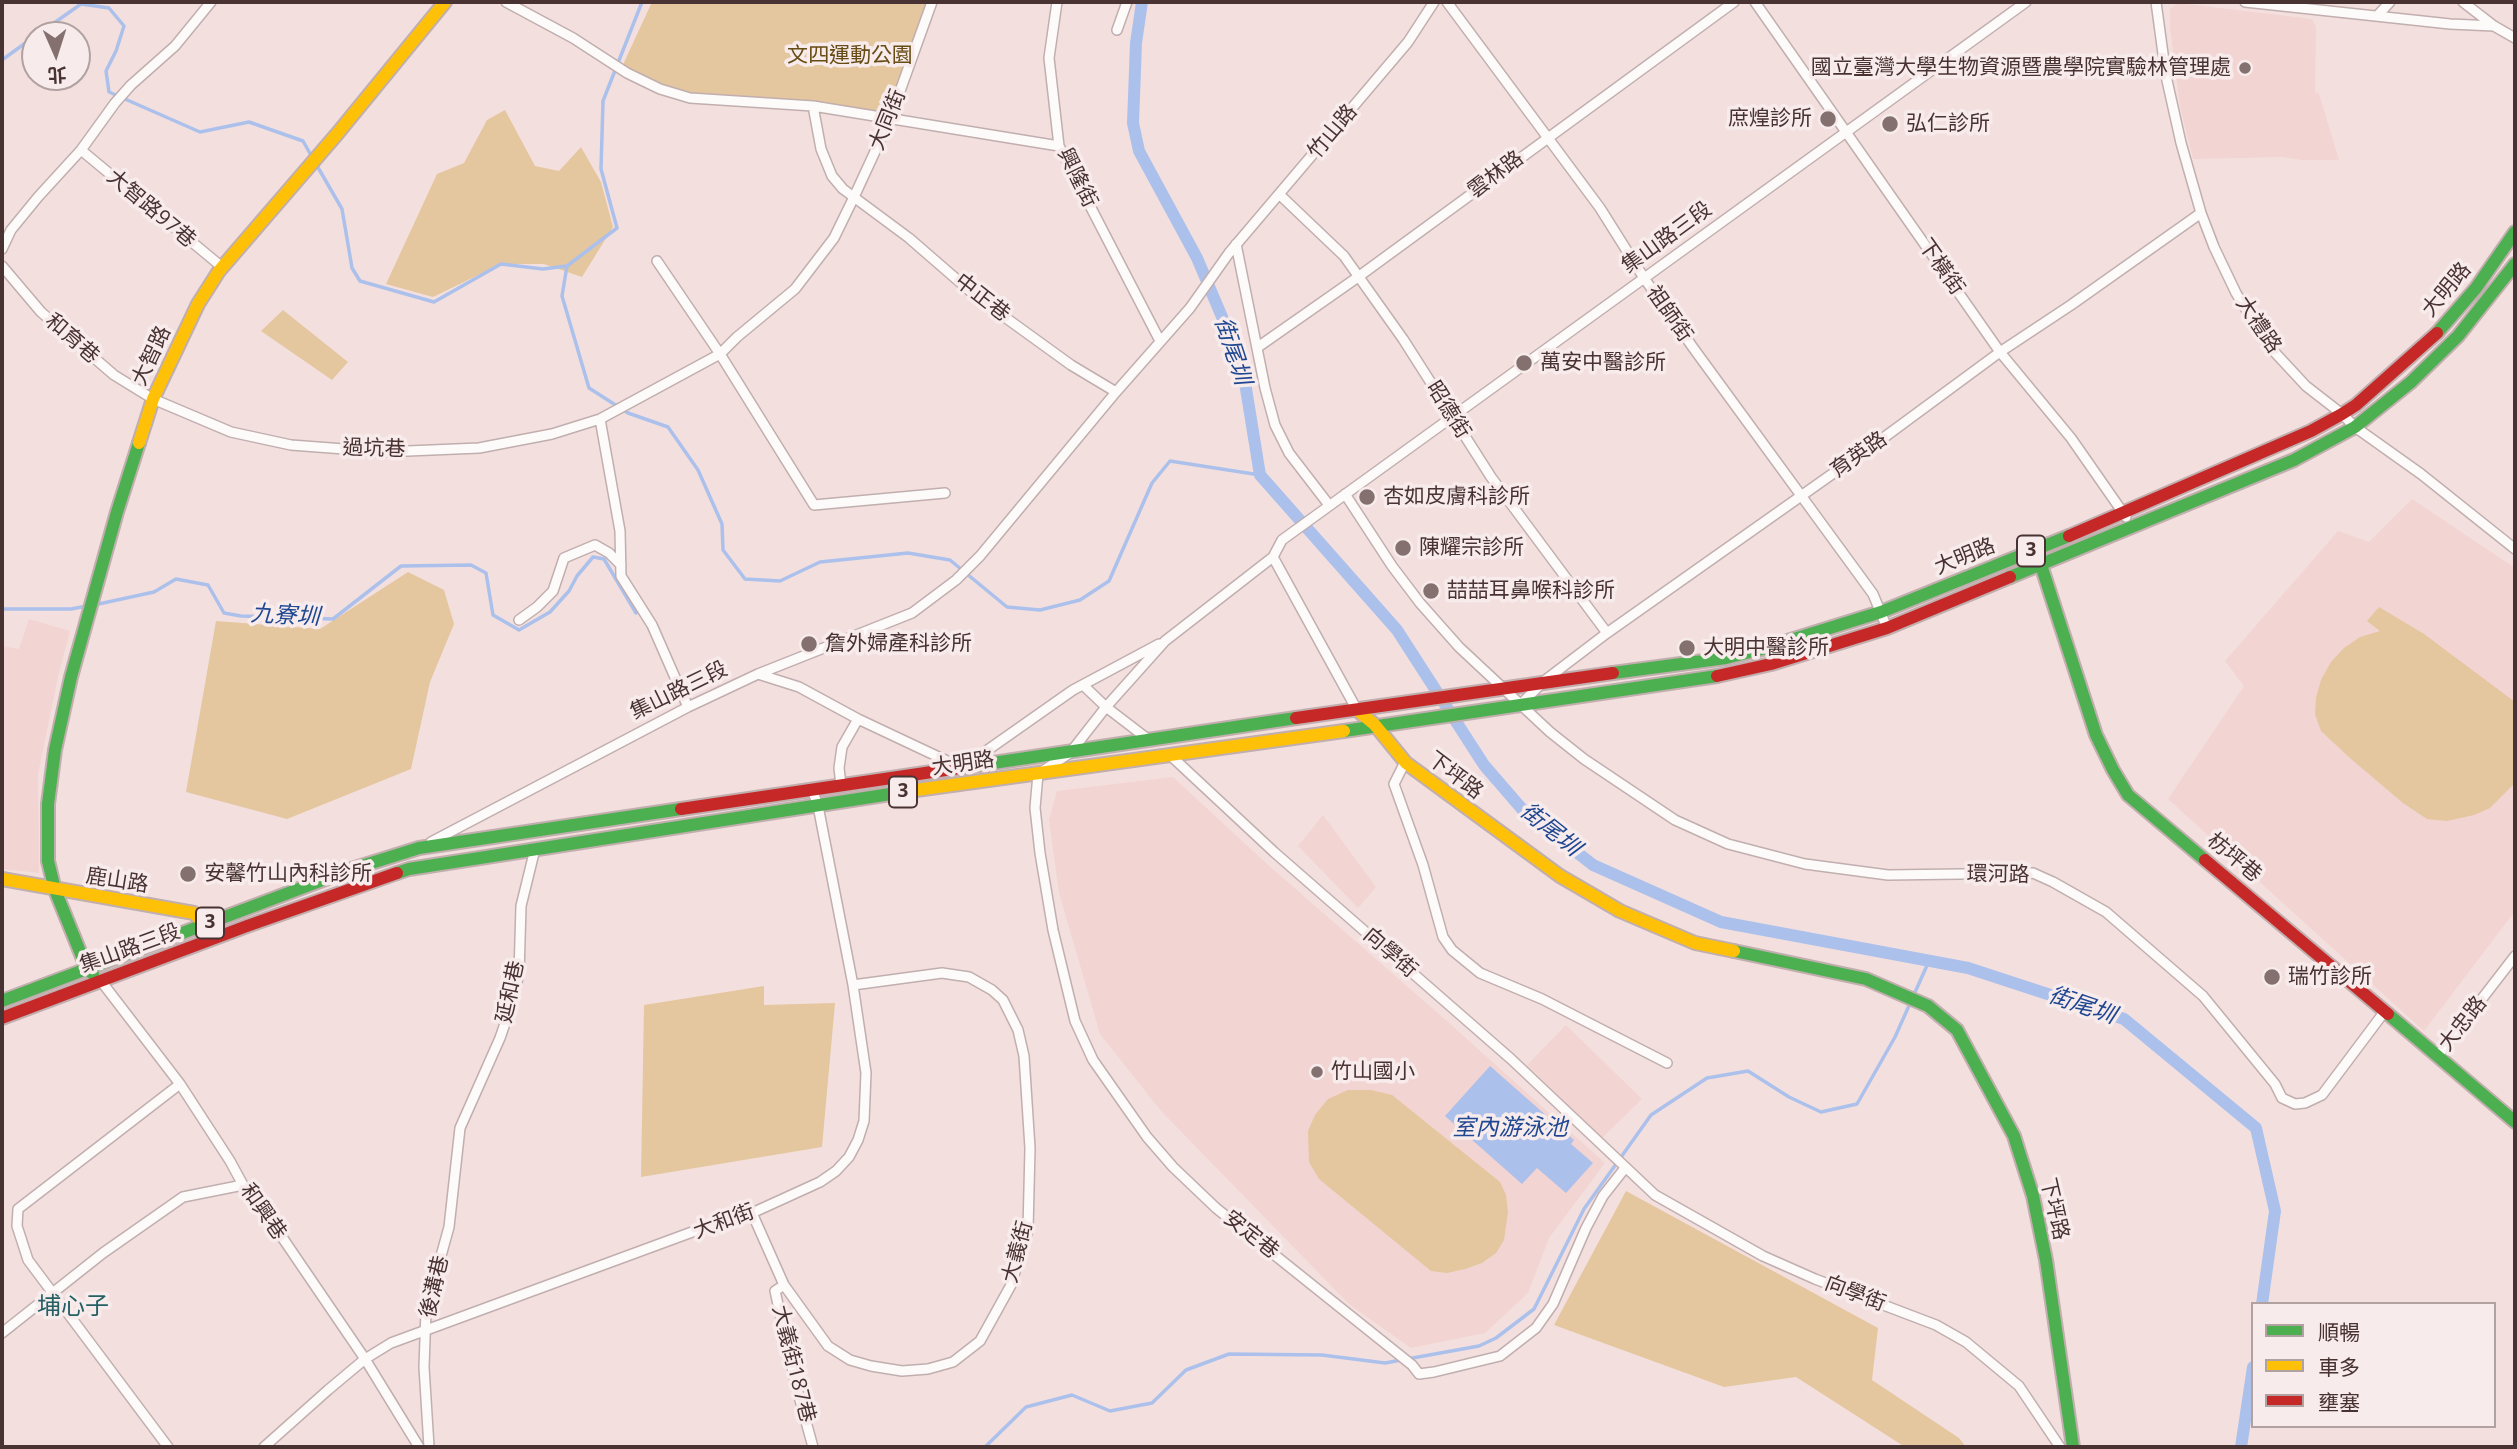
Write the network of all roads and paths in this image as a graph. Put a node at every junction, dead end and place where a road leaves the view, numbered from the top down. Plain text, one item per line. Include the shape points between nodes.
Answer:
1 (211, 2) edge
2 (445, 2) edge
3 (506, 2) edge
4 (932, 2) edge
5 (1057, 2) edge
6 (1127, 2) edge
7 (1434, 2) edge
8 (1447, 2) edge
9 (1734, 2) edge
10 (1755, 2) edge
11 (2026, 2) edge
12 (2156, 2) edge
13 (2245, 2) edge
14 (2390, 2) edge
15 (2463, 2) edge
16 (2378, 16) junction
17 (2494, 26) junction
18 (1117, 30) dead end
19 (2515, 38) edge
20 (813, 106) junction
21 (890, 119) junction
22 (1847, 132) junction
23 (1547, 138) junction
24 (1059, 146) junction
25 (81, 150) junction
26 (1280, 195) junction
27 (854, 197) junction
28 (2202, 212) junction
29 (2515, 232) edge
30 (1236, 244) junction
31 (2, 249) edge
32 (657, 261) dead end
33 (2515, 264) edge
34 (2, 266) edge
35 (222, 267) junction
36 (1358, 277) junction
37 (1644, 278) junction
38 (1160, 341) junction
39 (1258, 348) junction
40 (2000, 352) junction
41 (720, 354) junction
42 (1116, 392) junction
43 (153, 399) junction
44 (2342, 414) junction
45 (1451, 417) junction
46 (600, 419) junction
47 (2356, 427) junction
48 (945, 493) dead end
49 (1345, 494) junction
50 (1801, 495) junction
51 (1328, 505) junction
52 (2124, 514) junction
53 (2133, 527) junction
54 (2515, 549) edge
55 (2031, 551) junction
56 (1273, 557) junction
57 (621, 565) junction
58 (2040, 565) junction
59 (1881, 612) junction
60 (519, 620) dead end
61 (1887, 628) junction
62 (1607, 633) junction
63 (1165, 641) junction
64 (758, 674) junction
65 (1544, 681) junction
66 (1083, 685) junction
67 (1503, 687) junction
68 (1522, 704) junction
69 (688, 707) junction
70 (1106, 707) junction
71 (1357, 710) junction
72 (858, 719) junction
73 (1375, 725) junction
74 (1150, 741) junction
75 (1070, 752) junction
76 (1170, 755) junction
77 (1405, 762) junction
78 (962, 768) junction
79 (1038, 774) junction
80 (963, 783) junction
81 (841, 785) junction
82 (812, 789) junction
83 (818, 806) junction
84 (419, 848) junction
85 (535, 849) junction
86 (408, 869) junction
87 (2, 879) edge
88 (55, 890) junction
89 (206, 924) junction
90 (215, 938) junction
91 (2515, 957) edge
92 (87, 969) junction
93 (101, 981) junction
94 (853, 985) junction
95 (2, 1001) edge
96 (2385, 1011) junction
97 (2, 1018) edge
98 (2437, 1057) junction
99 (1667, 1063) dead end
100 (180, 1084) junction
101 (2515, 1122) edge
102 (460, 1128) joint
103 (1625, 1168) junction
104 (243, 1185) junction
105 (752, 1213) junction
106 (784, 1285) junction
107 (52, 1293) junction
108 (426, 1329) junction
109 (2, 1332) edge
110 (365, 1359) junction
111 (168, 1447) edge
112 (264, 1447) edge
113 (419, 1447) edge
114 (429, 1447) edge
115 (813, 1447) edge
116 (2060, 1447) edge
117 (2073, 1447) edge

1 - 25 street via 175,47 114,103
2 - 35 main road, 大智路
3 - 20 street via 660,89 690,98
4 - 21 street, 大同街
5 - 24 street, 興隆街 via 1049,58
6 - 18 street
7 - 26 street, 竹山路 via 1408,42
8 - 23 street, 祖師街
9 - 23 street, 雲林路
10 - 22 street, 下橫街
11 - 22 street, 集山路三段
12 - 28 street, 大禮路 via 2180,143
13 - 16 street
14 - 16 street
15 - 17 street
16 - 17 street
17 - 19 street
20 - 21 street
20 - 27 street, 中正巷 via 821,149 832,176
21 - 24 street
21 - 27 street, 大同街
22 - 37 street, 集山路三段
22 - 40 street, 下橫街
23 - 36 street, 雲林路
23 - 37 street, 祖師街 via 1600,208
24 - 38 street, 興隆街
25 - 31 street via 18,222
25 - 35 street, 大智路97巷
26 - 30 street, 竹山路
26 - 36 street, 昭德街 via 1344,256
27 - 41 street via 834,238 795,289
27 - 42 street, 中正巷 via 977,297
28 - 40 street, 育英路
28 - 44 street, 大禮路 via 2236,293 2267,344 2306,386
29 - 44 main road, 大明路 / 3 via 2443,327
30 - 38 street, 竹山路
30 - 39 street
32 - 41 street
33 - 47 main road, 大明路 / 3 via 2458,336
34 - 43 street, 和育巷 via 55,325 114,375
35 - 43 main road, 大智路 via 198,304
36 - 39 street, 雲林路
36 - 45 street, 昭德街 via 1403,338
37 - 45 street, 集山路三段
37 - 50 street, 祖師街
38 - 42 street
39 - 51 street via 1275,425 1289,453
40 - 50 street, 育英路
40 - 52 street, 下橫街 via 2071,438
41 - 46 street, 過坑巷
41 - 48 street via 814,505
42 - 64 street via 956,580 912,613
43 - 46 street, 過坑巷 via 231,432 291,445 376,452 479,448
43 - 88 main road, 大智路 via 117,512 55,750 48,804 48,860
44 - 47 street, 大禮路
44 - 52 main road, 大明路 / 3
45 - 49 street, 集山路三段
45 - 62 street, 昭德街
46 - 57 street via 620,531
47 - 53 main road, 大明路 / 3 via 2294,460
47 - 54 street, 大禮路
49 - 51 street, 集山路三段
49 - 67 street, 環河路 via 1420,603 1459,648
50 - 59 street, 祖師街 via 1873,594
50 - 62 street, 育英路
51 - 56 street, 集山路三段 via 1282,540
52 - 53 street, 下橫街
52 - 55 main road, 大明路 / 3
53 - 58 main road, 大明路 / 3
55 - 58 main road, 枋坪巷
55 - 59 main road, 大明路 / 3
56 - 63 street
56 - 71 street, 下坪路
57 - 60 street via 595,545 564,558 553,591
57 - 69 street via 621,576 652,625
58 - 61 main road, 大明路 / 3
58 - 96 main road, 枋坪巷 via 2096,735 2128,794
59 - 61 street, 祖師街
59 - 65 main road, 大明路 / 3 via 1726,658
61 - 68 main road, 大明路 / 3 via 1730,674
62 - 65 street, 育英路
63 - 66 street
63 - 70 street
64 - 69 street, 集山路三段
64 - 72 street, 集山路三段 via 799,687
65 - 67 main road, 大明路 / 3
65 - 68 street, 育英路
66 - 70 street
66 - 78 street
67 - 68 street, 環河路
67 - 71 main road, 大明路 / 3
68 - 73 main road, 大明路 / 3
68 - 96 street, 環河路 via 1550,732 1630,792 1675,820 1728,844 1805,864 1888,875 2033,873 2075,893 2106,912 2203,996 2282,1098 2295,1104 2322,1095
69 - 84 street, 集山路三段
70 - 74 street
70 - 75 street
71 - 73 main road, 下坪路
71 - 74 main road, 大明路 / 3
72 - 78 street, 集山路三段
72 - 81 street via 842,747
73 - 76 main road, 大明路 / 3
73 - 77 main road, 下坪路
74 - 75 main road, 大明路 / 3
75 - 78 main road, 大明路 / 3
75 - 79 street
76 - 79 main road, 大明路 / 3
76 - 103 street, 向學街 via 1511,1059
77 - 99 street via 1394,784 1443,937 1452,950 1480,973
77 - 117 main road, 下坪路 via 1560,876 1620,911 1695,943 1866,979 1928,1006 1957,1030 2014,1136 2033,1196
78 - 80 main road
78 - 81 main road, 大明路 / 3
79 - 80 main road, 大明路 / 3
79 - 103 street, 安定巷 via 1035,808 1053,930 1075,1021 1093,1060 1147,1137 1207,1200 1419,1374 1500,1356 1536,1328 1553,1304 1602,1196
80 - 83 main road, 大明路 / 3
81 - 82 main road, 大明路 / 3
82 - 83 street, 大和街
82 - 84 main road, 大明路 / 3
83 - 85 main road, 大明路 / 3
83 - 94 street, 大和街
84 - 86 street
84 - 89 main road, 集山路三段 / 3
85 - 86 main road, 大明路 / 3
85 - 102 street, 延和巷 via 521,906 519,974 510,1009
86 - 90 main road, 集山路三段 / 3
87 - 88 main road, 鹿山路
88 - 89 main road, 鹿山路 via 194,913
88 - 92 main road, 大智路
89 - 90 main road
89 - 92 main road, 集山路三段 / 3
90 - 93 main road, 集山路三段 / 3
91 - 98 street, 大忠路
92 - 93 main road, 大智路
92 - 95 main road, 集山路三段 / 3
93 - 97 main road, 集山路三段 / 3
93 - 100 street, 和興巷
94 - 105 street, 大和街 via 866,1073 865,1111 858,1140 849,1157 828,1177
94 - 106 street, 大義街 via 942,972 969,977 1003,1000 1018,1030 1024,1056 1030,1148 1028,1230 1011,1284 980,1341 953,1362 928,1369 902,1371 849,1360 828,1346
96 - 98 main road, 枋坪巷
98 - 101 main road, 枋坪巷
100 - 104 street, 和興巷
100 - 107 street via 18,1209 17,1227 28,1260
102 - 108 street, 後溝巷 via 449,1227 430,1291
103 - 116 street, 向學街 via 1655,1195 1763,1256 1936,1325 1966,1342 2018,1386
104 - 107 street via 183,1197
104 - 110 street, 和興巷
105 - 106 street, 大義街
105 - 108 street, 大和街
106 - 115 street, 大義街187巷 via 775,1291
107 - 109 street
107 - 111 street
108 - 110 street, 大和街
108 - 114 street, 後溝巷
110 - 112 street, 大和街
110 - 113 street, 和興巷

